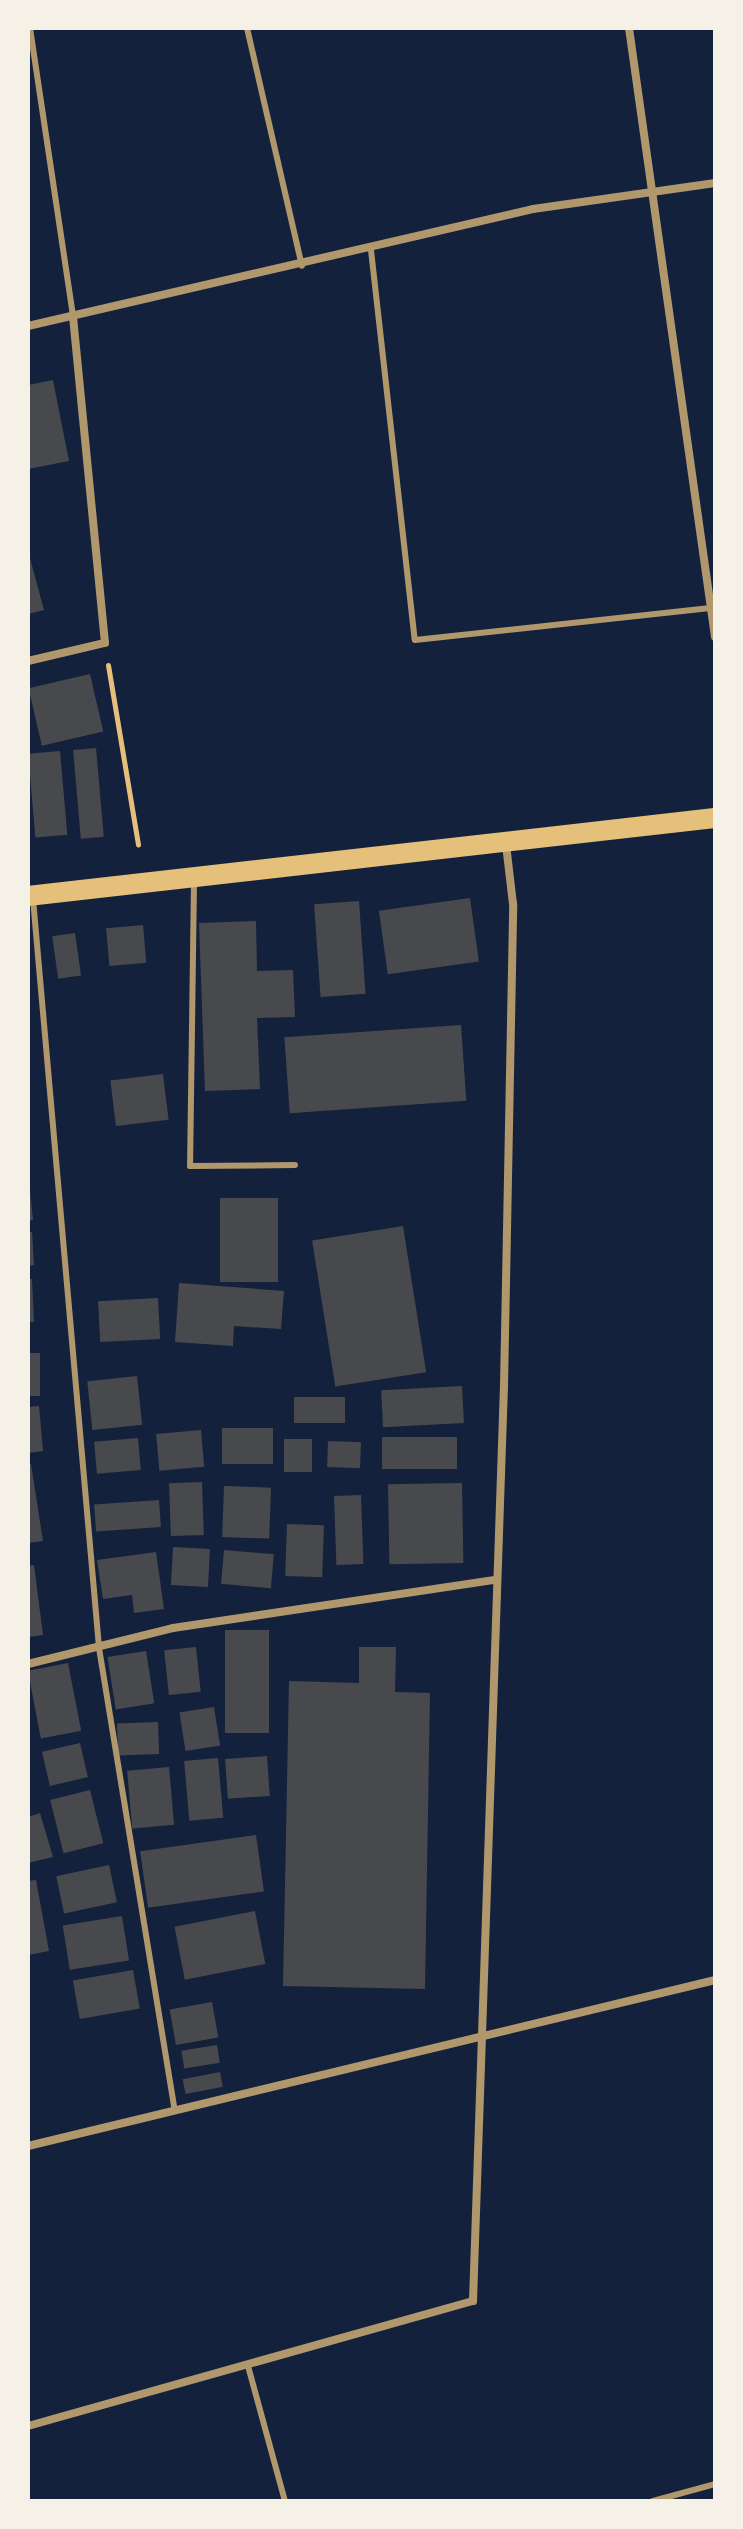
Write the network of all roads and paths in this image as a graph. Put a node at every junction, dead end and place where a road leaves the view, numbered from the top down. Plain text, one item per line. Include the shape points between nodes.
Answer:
1 (30, 28) edge
2 (247, 28) edge
3 (629, 28) edge
4 (715, 183) edge
5 (656, 192) junction
6 (371, 250) junction
7 (302, 266) junction
8 (73, 315) junction
9 (28, 326) edge
10 (710, 608) junction
11 (715, 637) edge
12 (105, 643) junction
13 (28, 661) edge
14 (715, 818) edge
15 (506, 844) junction
16 (138, 845) dead end
17 (195, 877) junction
18 (30, 895) edge
19 (295, 1165) dead end
20 (496, 1580) junction
21 (99, 1648) junction
22 (28, 1664) edge
23 (715, 1980) edge
24 (481, 2036) junction
25 (174, 2107) junction
26 (28, 2146) edge
27 (248, 2366) junction
28 (28, 2426) edge
29 (715, 2484) edge
30 (285, 2501) edge
31 (653, 2501) edge

1 - 8 lane
2 - 7 lane
3 - 5 street
4 - 5 street
5 - 6 street via 533,209
5 - 10 street
6 - 7 street
6 - 10 lane via 415,640
7 - 8 street
8 - 9 street
8 - 12 street
10 - 11 street
12 - 13 street
12 - 16 path
14 - 15 main road
15 - 17 main road
15 - 20 street via 513,904
17 - 18 main road
17 - 19 lane via 190,1166
18 - 21 lane
20 - 21 street via 173,1628
20 - 24 street
21 - 22 street
21 - 25 lane
23 - 24 street
24 - 25 street
24 - 27 street via 473,2301
25 - 26 street
27 - 28 street
27 - 30 lane
29 - 31 lane

